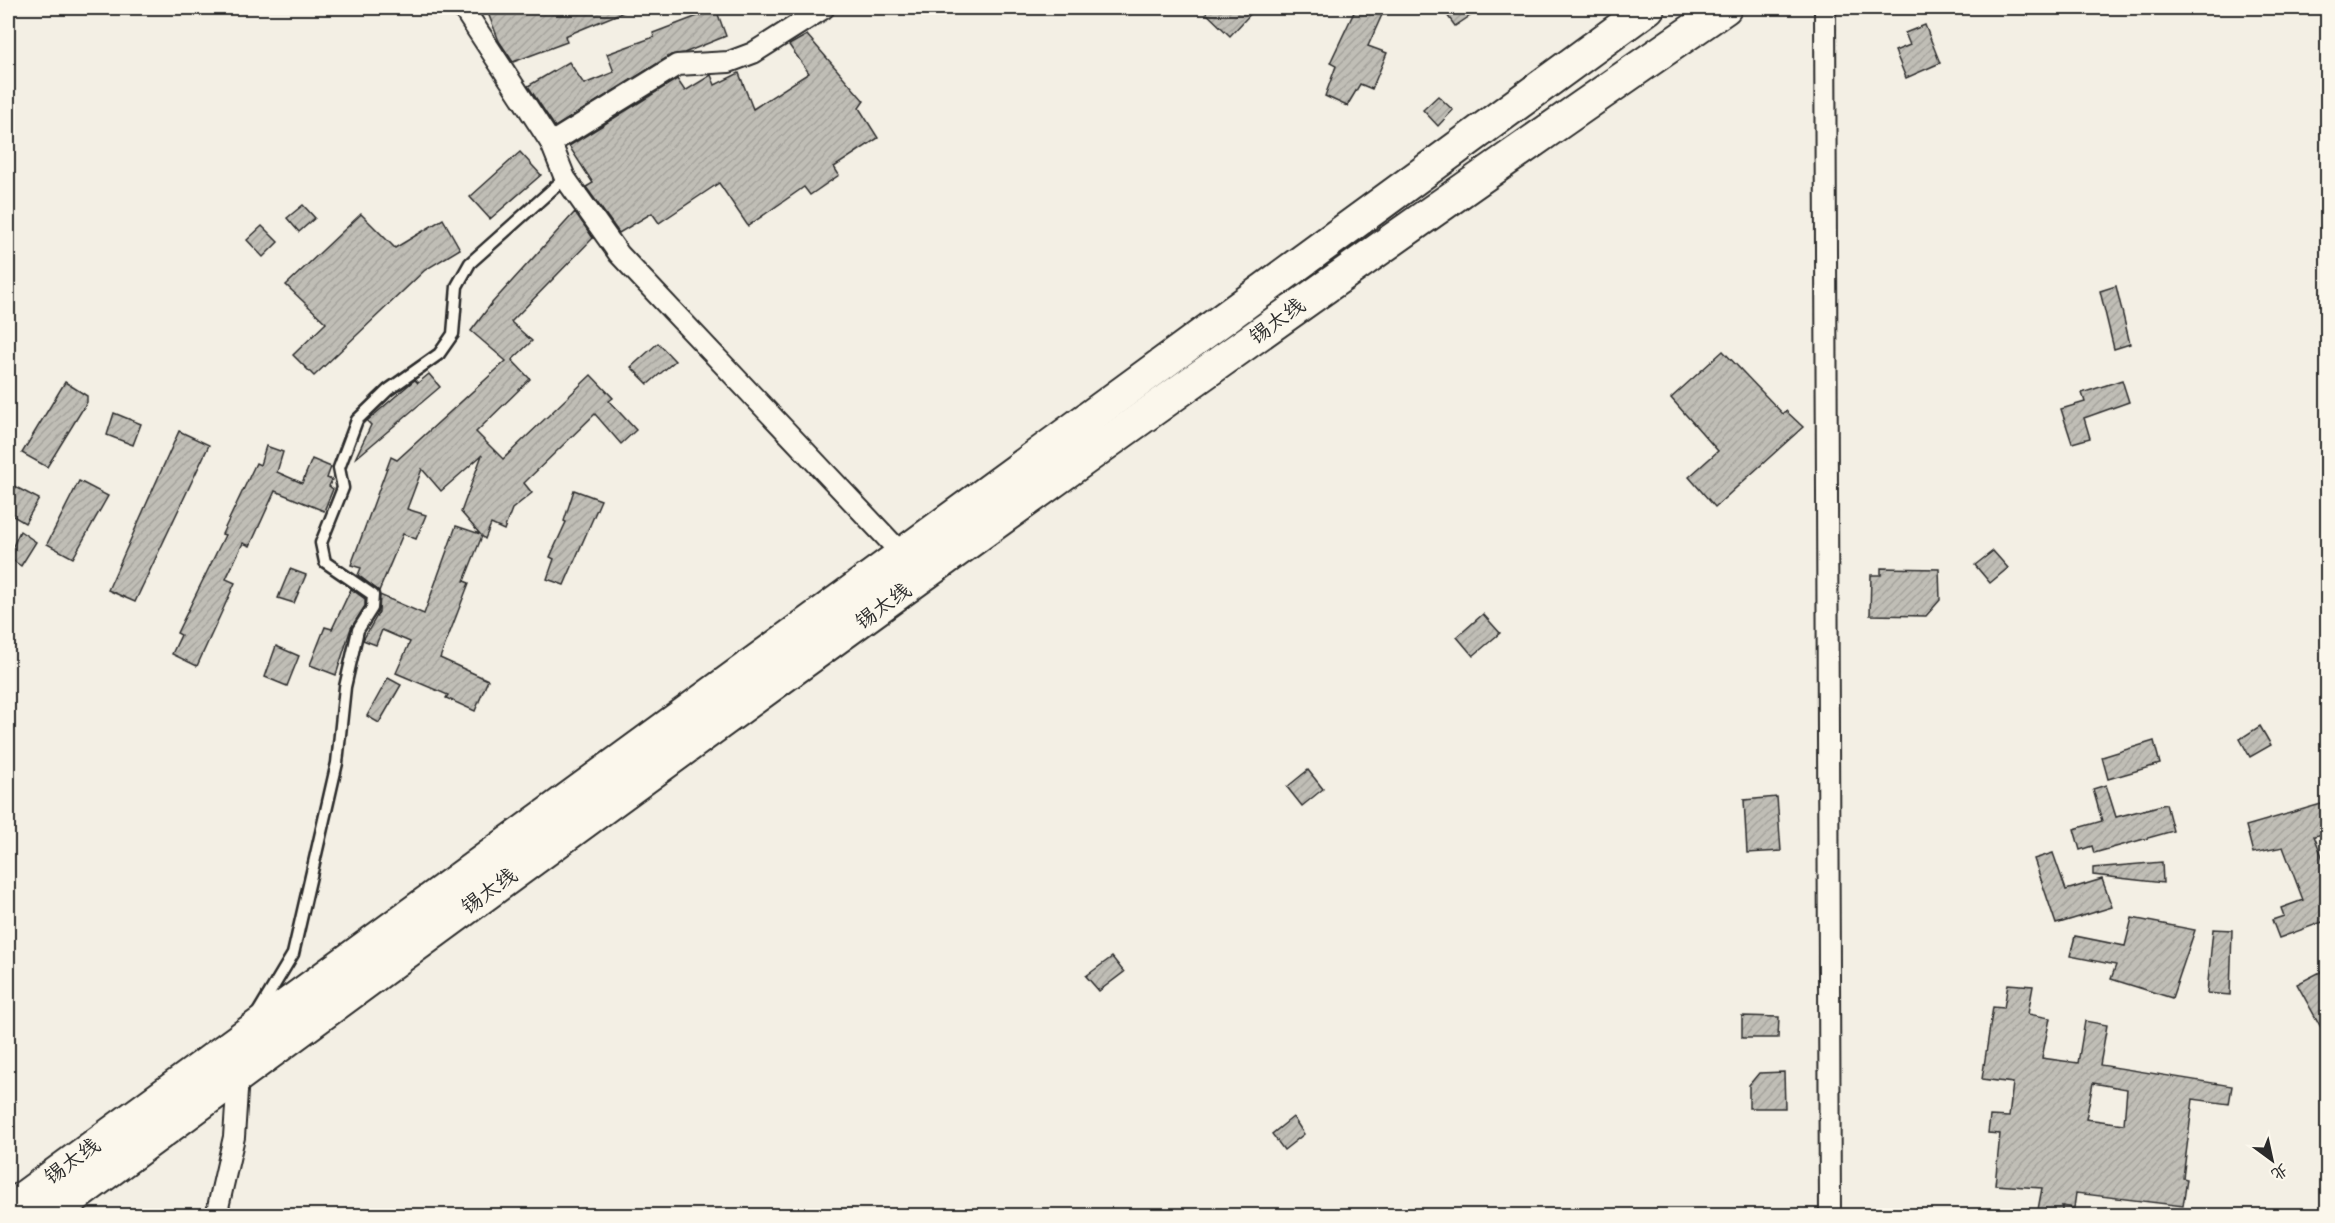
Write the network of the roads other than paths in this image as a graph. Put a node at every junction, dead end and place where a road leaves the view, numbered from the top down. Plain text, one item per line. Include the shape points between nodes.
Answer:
1 (463, 8) edge
2 (824, 8) edge
3 (1648, 8) edge
4 (1725, 8) edge
5 (1825, 8) edge
6 (551, 143) junction
7 (565, 178) junction
8 (902, 554) junction
9 (243, 1036) junction
10 (238, 1076) junction
11 (8, 1209) edge
12 (48, 1215) edge
13 (216, 1215) edge
14 (1830, 1215) edge

1 - 6 street
2 - 6 street via 745,56 729,62 677,65
3 - 8 main road, 锡太线
4 - 10 main road, 锡太线 via 1422,216
5 - 14 street
6 - 7 street
7 - 8 street via 619,254
7 - 9 lane via 470,263 457,286 453,334 439,354 388,390 357,420 339,468 342,488 321,543 325,562 373,595 372,608 358,630 345,687 337,763 293,954
8 - 9 main road, 锡太线
9 - 10 lane
9 - 11 main road, 锡太线
10 - 12 main road, 锡太线
10 - 13 street via 234,1137

